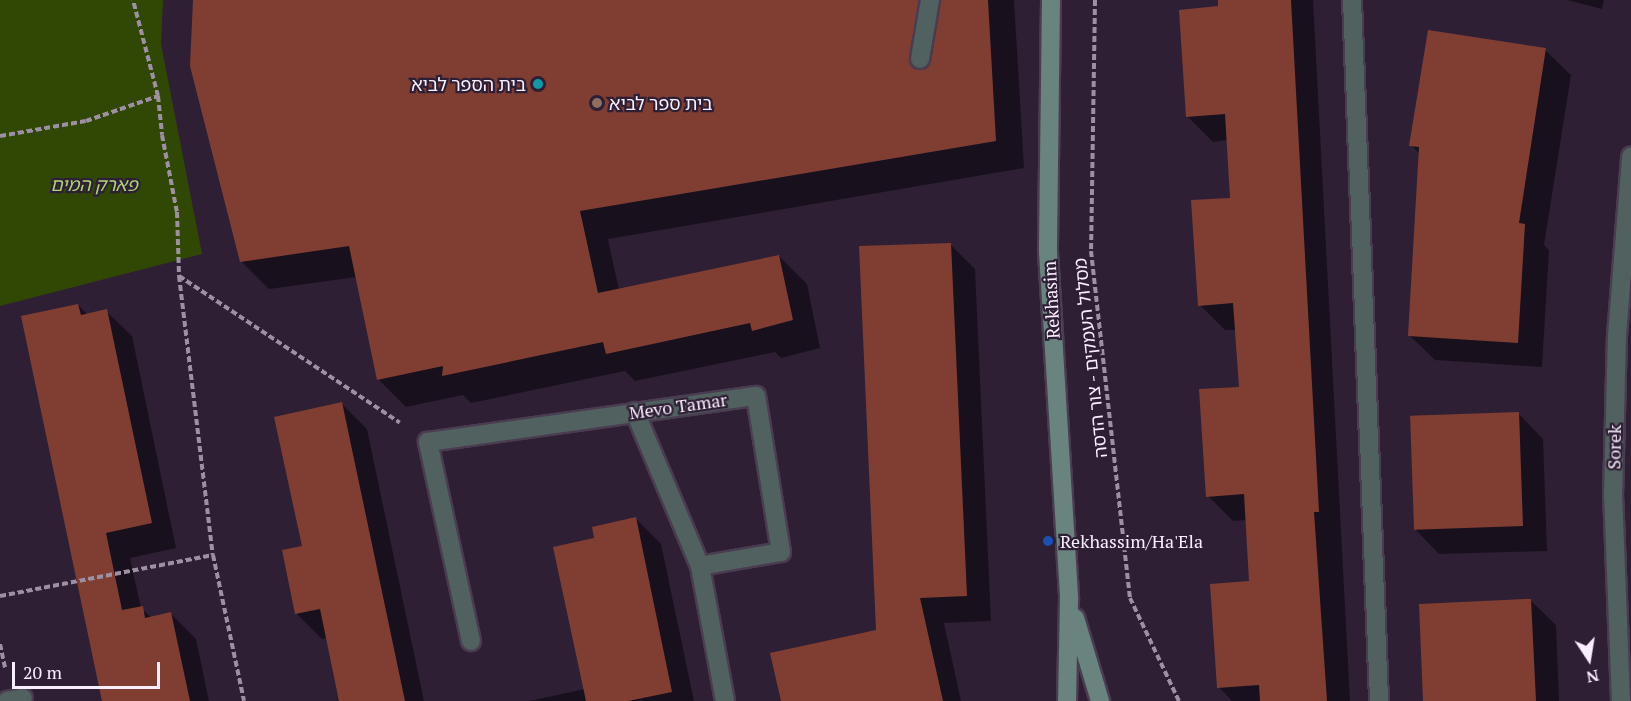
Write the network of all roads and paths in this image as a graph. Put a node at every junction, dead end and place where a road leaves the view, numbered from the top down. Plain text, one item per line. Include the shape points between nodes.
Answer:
1 (133, 0) edge
2 (930, 0) edge
3 (1052, 0) edge
4 (1095, 0) edge
5 (1352, 0) edge
6 (920, 59) dead end
7 (158, 96) junction
8 (0, 136) edge
9 (1631, 157) edge
10 (178, 276) junction
11 (635, 412) junction
12 (429, 441) junction
13 (213, 555) junction
14 (700, 566) junction
15 (0, 596) edge
16 (1069, 599) junction
17 (471, 641) dead end
18 (244, 701) edge
19 (725, 701) edge
20 (1067, 701) edge
21 (1100, 701) edge
22 (1179, 701) edge
23 (1379, 701) edge
24 (1621, 701) edge

1 - 7 path
2 - 6 street
3 - 16 street, Rekhasim via 1048,252
4 - 22 path, מסלול העמקים - צור הדסה via 1091,251 1130,598
5 - 23 street
7 - 8 path via 86,121
7 - 10 path via 177,213
9 - 24 street, Sorek via 1617,336 1613,497
10 - 12 path
10 - 13 path
11 - 12 street, Mevo Tamar
11 - 14 street
11 - 14 street, Mevo Tamar via 756,396 781,552
12 - 17 street
13 - 15 path
13 - 18 path
14 - 19 street
16 - 20 street, Rekhasim
16 - 21 street, Rekhasim

